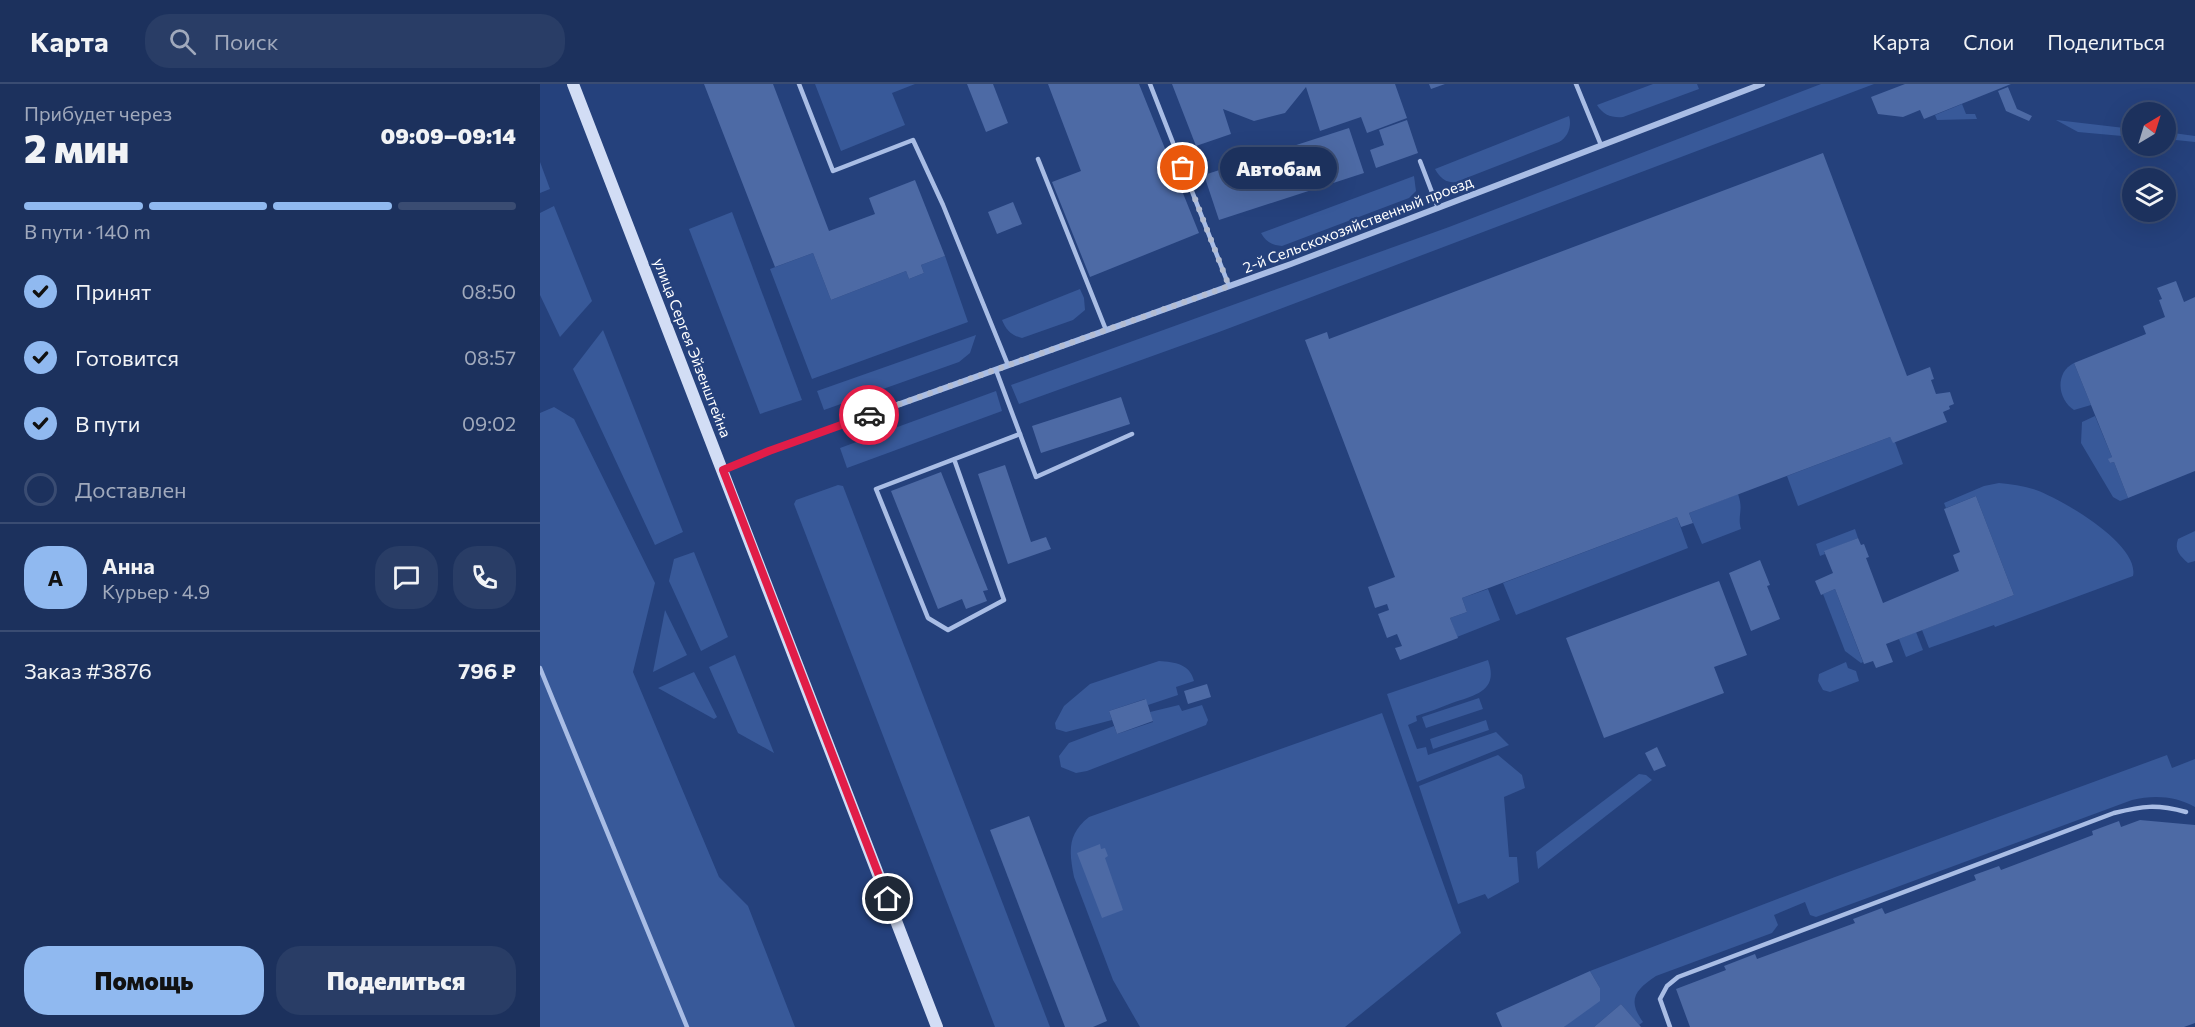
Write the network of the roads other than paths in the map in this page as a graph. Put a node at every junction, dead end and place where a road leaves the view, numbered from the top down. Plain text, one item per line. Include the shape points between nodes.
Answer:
1 (573, 84) edge
2 (799, 84) edge
3 (1150, 84) edge
4 (1576, 84) edge
5 (1762, 84) edge
6 (1601, 145) junction
7 (1038, 159) dead end
8 (1420, 161) dead end
9 (1438, 208) junction
10 (1229, 286) junction
11 (1106, 330) junction
12 (1008, 365) junction
13 (996, 369) junction
14 (1020, 434) junction
15 (1132, 434) dead end
16 (954, 459) junction
17 (723, 470) junction
18 (540, 668) edge
19 (2186, 812) dead end
20 (687, 1027) edge
21 (937, 1027) edge
22 (1670, 1027) edge

1 - 17 main road, улица Сергея Эйзенштейна
2 - 12 lane via 833,171 913,140
3 - 10 lane
4 - 6 lane
5 - 6 street, 2-й Сельскохозяйственный проезд
6 - 9 street, 2-й Сельскохозяйственный проезд
7 - 11 lane
8 - 9 lane
9 - 10 street, 2-й Сельскохозяйственный проезд
10 - 11 street, 2-й Сельскохозяйственный проезд
11 - 12 street, 2-й Сельскохозяйственный проезд
12 - 13 street, 2-й Сельскохозяйственный проезд
13 - 14 lane
13 - 17 street, 2-й Сельскохозяйственный проезд
14 - 15 lane via 1036,477
14 - 16 lane
16 - 16 lane via 876,489 928,618 948,630 1004,600
17 - 21 main road, улица Сергея Эйзенштейна
18 - 20 lane
19 - 22 lane via 2161,806 2114,813 1678,977 1660,999

